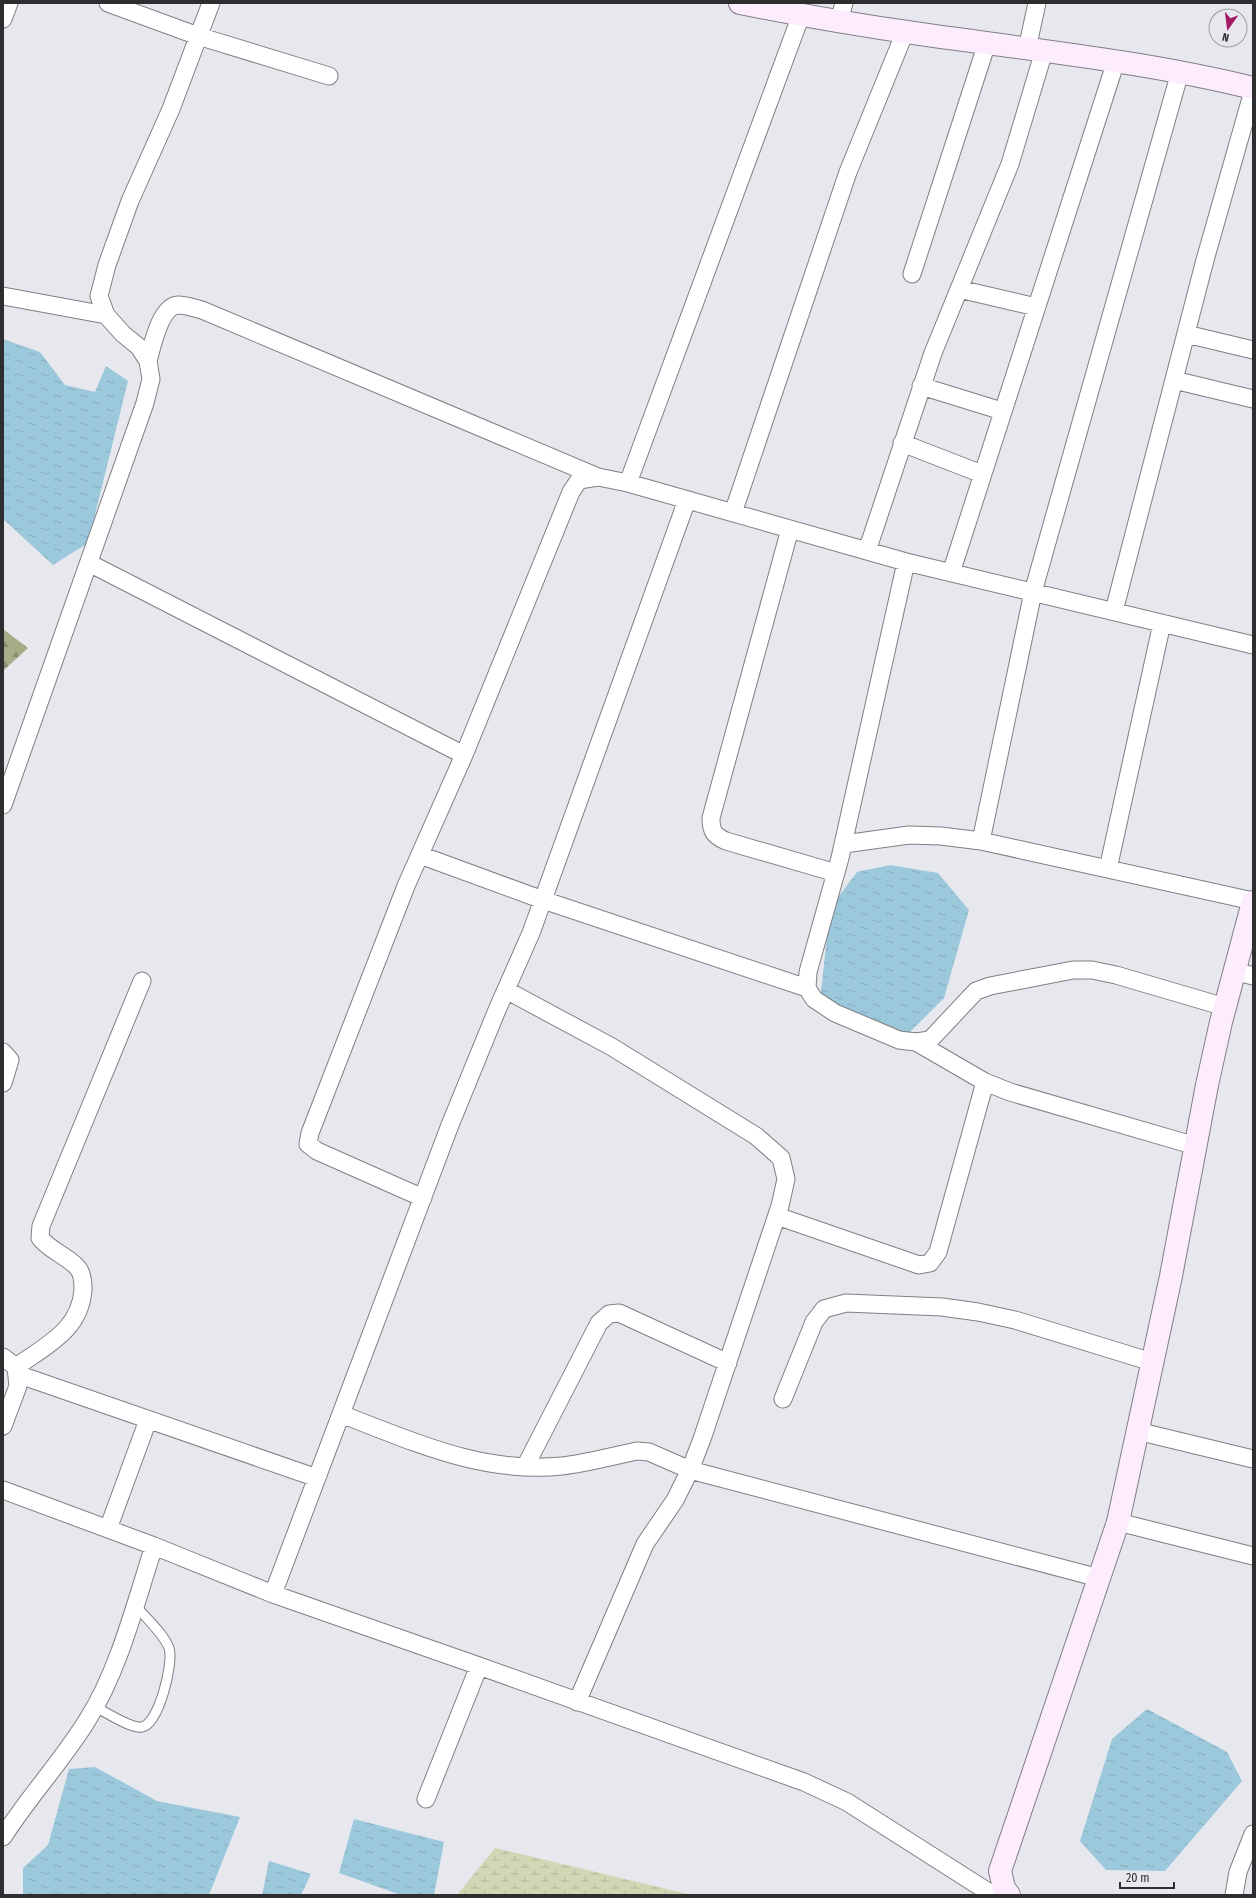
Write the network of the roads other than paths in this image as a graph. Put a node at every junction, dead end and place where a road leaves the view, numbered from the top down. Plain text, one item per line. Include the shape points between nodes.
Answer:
1 (9, 3) edge
2 (108, 3) edge
3 (211, 3) edge
4 (740, 3) edge
5 (1037, 3) edge
6 (841, 12) edge
7 (802, 15) junction
8 (3, 19) edge
9 (904, 32) junction
10 (198, 36) junction
11 (1033, 42) junction
12 (987, 43) junction
13 (1116, 61) junction
14 (1180, 72) junction
15 (328, 76) dead end
16 (1253, 88) edge
17 (1253, 91) edge
18 (912, 274) dead end
19 (959, 289) junction
20 (3, 296) edge
21 (1036, 307) junction
22 (106, 315) junction
23 (1186, 334) junction
24 (1253, 350) edge
25 (148, 361) junction
26 (1174, 380) junction
27 (921, 386) junction
28 (1253, 399) edge
29 (1002, 411) junction
30 (902, 443) junction
31 (982, 474) junction
32 (598, 477) junction
33 (628, 483) junction
34 (687, 500) junction
35 (733, 513) junction
36 (790, 529) junction
37 (867, 551) junction
38 (906, 562) junction
39 (89, 563) junction
40 (951, 573) junction
41 (1033, 592) junction
42 (1114, 612) junction
43 (1162, 623) junction
44 (1253, 644) edge
45 (464, 755) junction
46 (3, 805) edge
47 (981, 841) junction
48 (844, 844) junction
49 (420, 855) junction
50 (1108, 869) junction
51 (836, 873) junction
52 (543, 900) junction
53 (1253, 901) edge
54 (1244, 973) edge
55 (142, 981) dead end
56 (807, 988) junction
57 (506, 990) junction
58 (1225, 1007) junction
59 (916, 1042) junction
60 (3, 1052) edge
61 (985, 1082) junction
62 (3, 1083) edge
63 (1196, 1146) junction
64 (423, 1198) junction
65 (777, 1216) junction
66 (1152, 1362) junction
67 (728, 1363) junction
68 (12, 1366) edge
69 (783, 1399) dead end
70 (341, 1414) junction
71 (148, 1420) junction
72 (3, 1426) edge
73 (1138, 1431) junction
74 (1253, 1459) edge
75 (525, 1467) junction
76 (690, 1470) junction
77 (317, 1478) junction
78 (3, 1490) edge
79 (1118, 1522) junction
80 (108, 1529) junction
81 (154, 1546) junction
82 (1253, 1556) edge
83 (1099, 1578) junction
84 (273, 1594) junction
85 (135, 1605) junction
86 (479, 1666) junction
87 (577, 1702) junction
88 (95, 1707) junction
89 (426, 1799) dead end
90 (1253, 1834) edge
91 (3, 1837) edge
92 (987, 1893) edge
93 (1009, 1895) edge
94 (1234, 1895) edge

1 - 8 street
2 - 10 street
3 - 10 street
4 - 7 street
5 - 11 street
6 - 7 street
6 - 9 street
7 - 33 street
9 - 12 street
9 - 35 street via 848,172
10 - 15 street
10 - 22 street via 171,109 130,201 107,265 99,296
11 - 12 street
11 - 13 street
11 - 19 street via 1010,164
12 - 18 street
13 - 14 street
13 - 21 street
14 - 16 street
14 - 41 street
17 - 23 street
19 - 21 street
19 - 27 street
20 - 22 street
21 - 29 street
22 - 25 street via 139,347
23 - 24 street
23 - 26 street
25 - 32 street via 160,323 168,310 176,305 190,307
25 - 39 street via 152,379 146,403
26 - 28 street
26 - 42 street
27 - 29 street
27 - 30 street
29 - 31 street
30 - 31 street
30 - 37 street
31 - 40 street
32 - 33 street
32 - 45 street via 579,480 571,492
33 - 34 street
34 - 35 street
34 - 52 street
35 - 36 street
36 - 37 street
36 - 51 street via 711,818 711,828 716,837 726,841
37 - 38 street
38 - 40 street
38 - 48 street
39 - 45 street
39 - 46 street
40 - 41 street
41 - 42 street
41 - 47 street
42 - 43 street
43 - 44 street
43 - 50 street
45 - 49 street
47 - 48 street via 909,835
47 - 50 street
48 - 51 street
49 - 52 street
49 - 64 street via 366,988 308,1144 317,1151
50 - 53 street
51 - 56 street via 808,972
52 - 56 street
52 - 57 street
53 - 54 street
54 - 58 street
55 - 68 street via 41,1226 40,1238 48,1247 77,1266 83,1284 81,1302 67,1330
56 - 59 street via 814,999 835,1013 899,1040
57 - 64 street
57 - 65 street via 612,1047 756,1136 781,1158 783,1165 786,1179
58 - 59 street via 1116,975 1092,970 1073,970 976,991 930,1040
58 - 63 street
59 - 61 street
60 - 62 street via 10,1060
61 - 63 street via 1046,1103
61 - 65 street via 938,1252 930,1263 919,1265
63 - 66 street
64 - 70 street
65 - 67 street
66 - 69 street via 1015,1320 978,1312 942,1307 846,1302 824,1309 814,1322
66 - 73 street
67 - 75 street via 619,1313 609,1314 599,1323
67 - 76 street
68 - 71 street
68 - 72 street via 18,1386
70 - 75 street via 465,1459 487,1464
70 - 77 street
71 - 77 street
71 - 80 street
73 - 74 street
73 - 79 street
75 - 76 street via 562,1466 637,1451 649,1452
76 - 83 street
76 - 87 street via 675,1500 645,1544
77 - 84 street
78 - 80 street
79 - 82 street
79 - 83 street
80 - 81 street
81 - 84 street
81 - 85 street
83 - 93 street via 1000,1871 1004,1888
84 - 86 street
85 - 88 street via 109,1678
85 - 88 lane via 168,1646 171,1657 156,1716 150,1724 142,1727 130,1725
86 - 87 street
86 - 89 street
87 - 92 street via 753,1763 847,1802
88 - 91 street
90 - 94 street via 1238,1872

